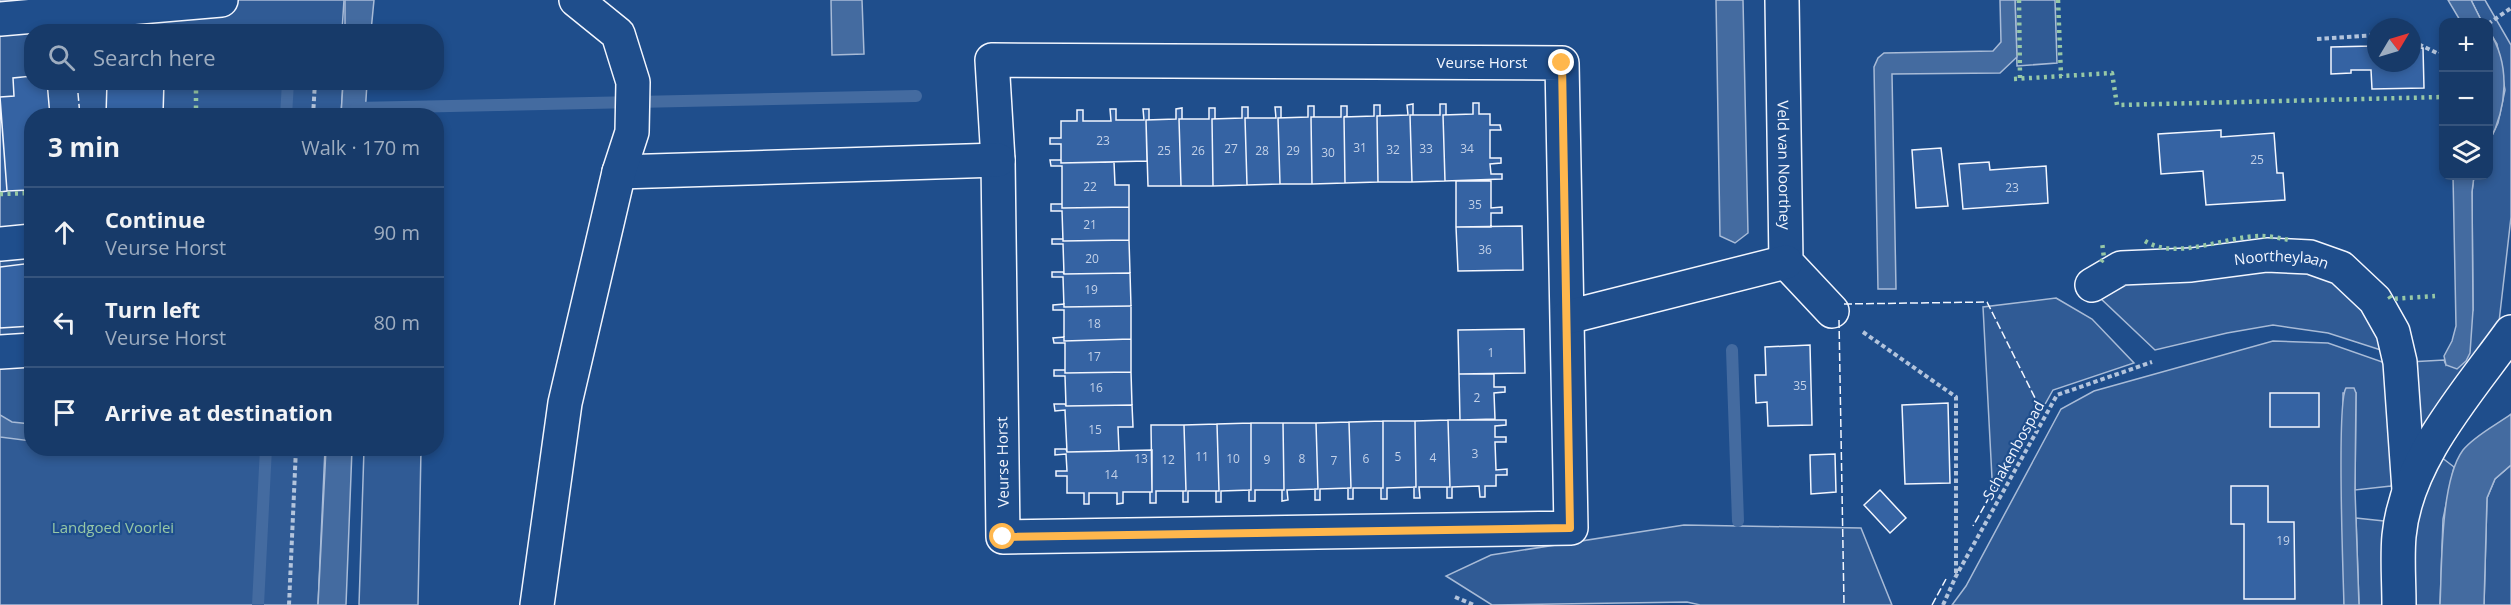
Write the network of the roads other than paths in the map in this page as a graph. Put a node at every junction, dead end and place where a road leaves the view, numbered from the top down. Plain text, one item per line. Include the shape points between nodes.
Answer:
1 (576, 0) edge
2 (1782, 0) edge
3 (202, 1) edge
4 (0, 19) edge
5 (998, 160) junction
6 (619, 172) junction
7 (24, 242) edge
8 (0, 244) edge
9 (1786, 262) junction
10 (2092, 285) dead end
11 (1832, 311) road end
12 (1568, 317) junction
13 (2511, 332) edge
14 (24, 350) edge
15 (0, 352) edge
16 (2409, 490) junction
17 (537, 605) edge
18 (2399, 605) edge

1 - 6 street via 618,34 633,82 632,132
2 - 9 street, Veld van Noorthey
3 - 4 street
5 - 6 street
5 - 12 street, Veurse Horst via 992,60 1562,63
5 - 12 street, Veurse Horst via 1003,537 1570,528
6 - 17 street via 566,403
7 - 8 street
9 - 11 street
9 - 12 street
10 - 16 street, Noortheylaan via 2121,268 2191,265 2267,255 2310,257 2340,268 2375,300 2393,332 2400,362
13 - 16 street, Noortheylaan via 2424,454
14 - 15 street
16 - 18 street, Noortheylaan via 2399,535

